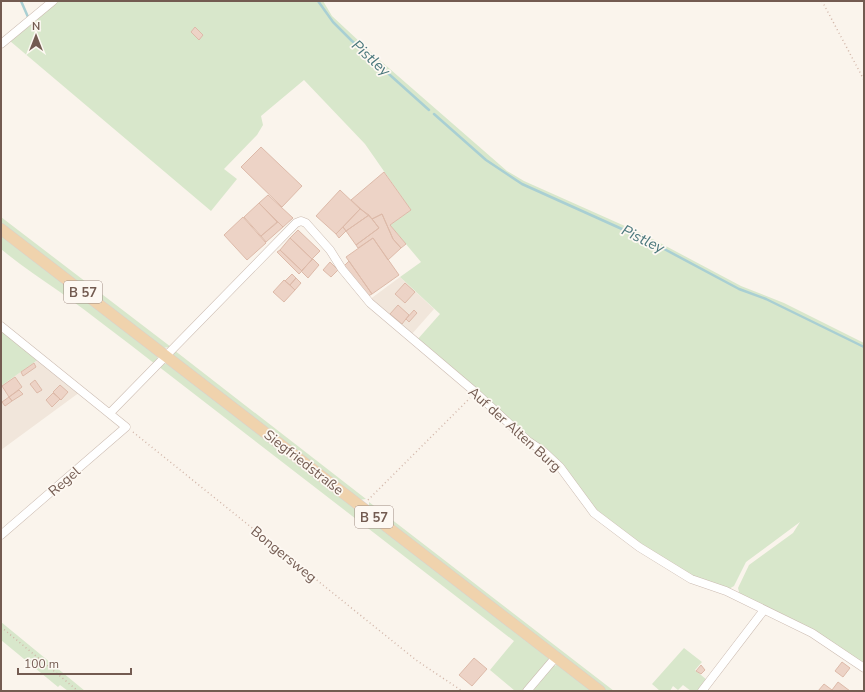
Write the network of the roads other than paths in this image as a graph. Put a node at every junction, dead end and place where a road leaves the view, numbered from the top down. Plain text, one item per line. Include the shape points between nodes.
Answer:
1 (53, 1) edge
2 (1, 44) edge
3 (1, 229) edge
4 (1, 326) edge
5 (165, 356) junction
6 (110, 412) junction
7 (1, 535) edge
8 (764, 610) junction
9 (555, 658) junction
10 (864, 668) edge
11 (527, 691) edge
12 (600, 691) edge
13 (702, 691) edge

1 - 2 street
3 - 5 main road, B 57
4 - 6 street
5 - 6 street
5 - 8 street, Auf der Alten Burg via 296,222 306,222 370,303 475,392 528,441 543,451 560,467 594,513 639,547 691,579 726,591
5 - 9 main road, Siegfriedstraße / B 57
6 - 7 street, Regel via 126,427
8 - 10 street, Auf der Alten Burg via 812,632
8 - 13 street
9 - 11 street
9 - 12 main road, Siegfriedstraße / B 57

